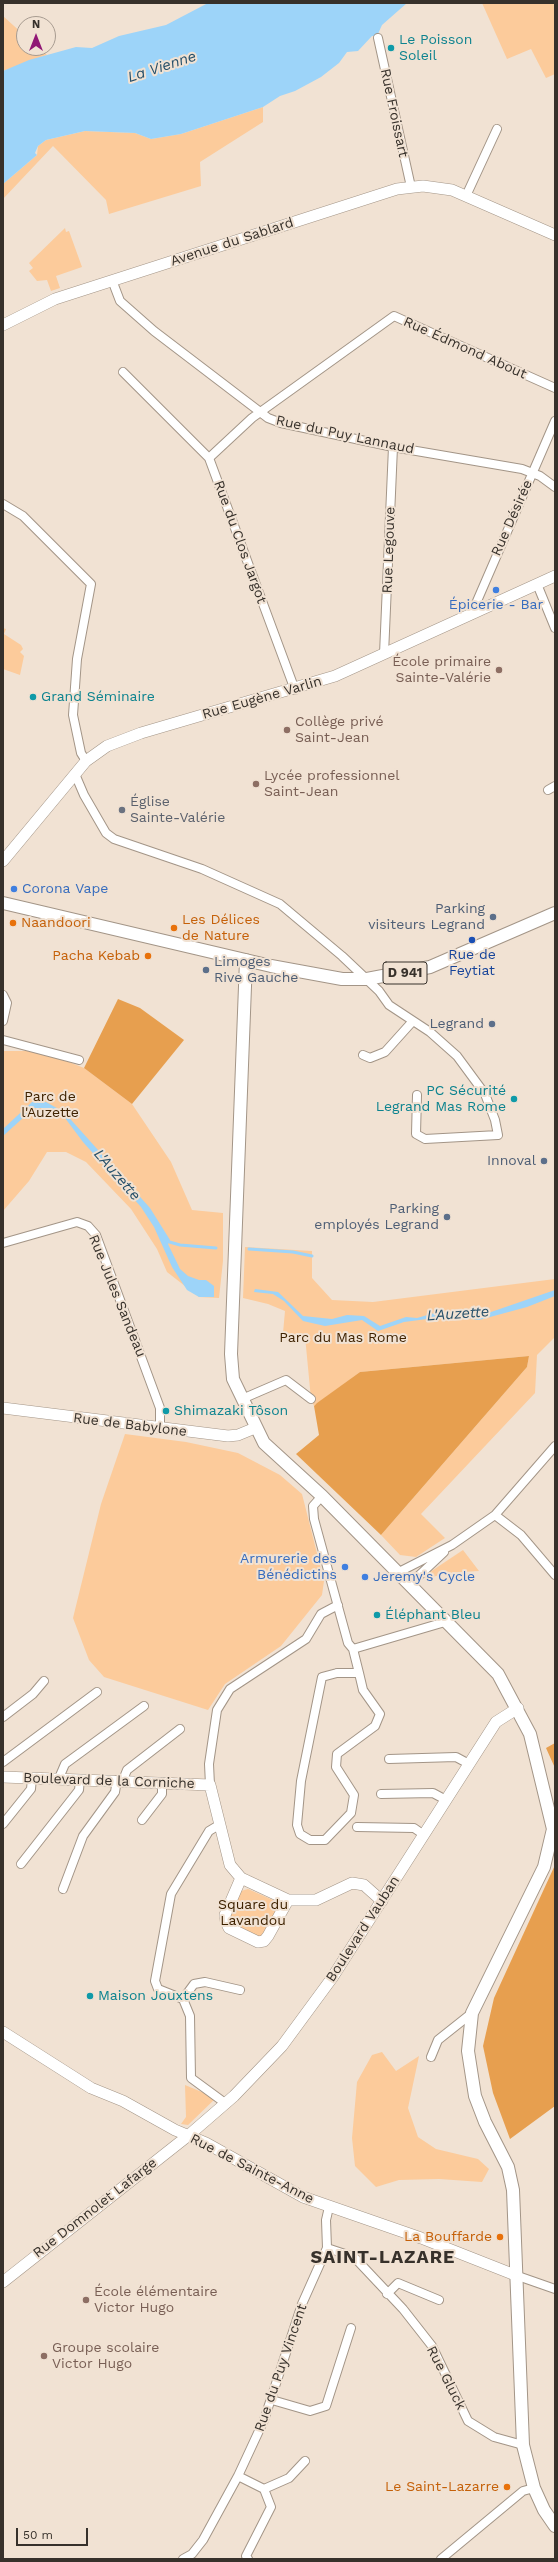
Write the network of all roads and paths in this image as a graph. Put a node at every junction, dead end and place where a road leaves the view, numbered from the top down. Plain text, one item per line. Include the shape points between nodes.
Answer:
1 (378, 38) dead end
2 (496, 129) dead end
3 (411, 188) junction
4 (466, 196) junction
5 (555, 235) edge
6 (112, 280) junction
7 (3, 325) edge
8 (123, 372) dead end
9 (555, 388) edge
10 (259, 413) junction
11 (555, 421) edge
12 (393, 446) junction
13 (209, 458) junction
14 (532, 472) junction
15 (555, 487) edge
16 (3, 504) edge
17 (555, 576) edge
18 (537, 584) junction
19 (471, 615) junction
20 (555, 628) edge
21 (384, 654) junction
22 (295, 690) junction
23 (86, 761) junction
24 (75, 774) junction
25 (3, 861) edge
26 (3, 903) edge
27 (555, 913) edge
28 (246, 960) junction
29 (367, 979) junction
30 (3, 995) edge
31 (3, 1021) edge
32 (412, 1022) junction
33 (3, 1040) edge
34 (362, 1055) dead end
35 (80, 1060) dead end
36 (417, 1095) dead end
37 (3, 1243) edge
38 (242, 1399) junction
39 (311, 1399) dead end
40 (3, 1408) edge
41 (160, 1428) junction
42 (255, 1428) junction
43 (555, 1446) edge
44 (322, 1496) junction
45 (495, 1515) junction
46 (452, 1545) junction
47 (397, 1572) junction
48 (555, 1575) edge
49 (409, 1585) junction
50 (338, 1605) junction
51 (445, 1622) junction
52 (353, 1649) junction
53 (359, 1673) junction
54 (44, 1681) dead end
55 (97, 1692) dead end
56 (144, 1706) dead end
57 (518, 1708) junction
58 (3, 1717) edge
59 (180, 1729) dead end
60 (390, 1758) dead end
61 (3, 1762) edge
62 (469, 1764) junction
63 (3, 1777) edge
64 (32, 1778) junction
65 (59, 1778) junction
66 (80, 1779) junction
67 (120, 1780) junction
68 (162, 1782) junction
69 (210, 1785) junction
70 (381, 1794) dead end
71 (446, 1800) junction
72 (142, 1820) dead end
73 (3, 1824) edge
74 (219, 1825) junction
75 (357, 1827) dead end
76 (424, 1835) junction
77 (21, 1864) dead end
78 (241, 1878) junction
79 (63, 1889) dead end
80 (288, 1900) junction
81 (382, 1901) junction
82 (240, 1990) dead end
83 (183, 1999) junction
84 (472, 2013) junction
85 (3, 2032) edge
86 (431, 2057) dead end
87 (225, 2103) junction
88 (189, 2135) junction
89 (329, 2208) junction
90 (327, 2248) junction
91 (515, 2276) junction
92 (3, 2282) edge
93 (555, 2289) edge
94 (387, 2294) junction
95 (439, 2300) dead end
96 (351, 2328) dead end
97 (272, 2400) junction
98 (523, 2445) junction
99 (305, 2461) dead end
100 (238, 2476) junction
101 (534, 2488) junction
102 (264, 2489) junction
103 (555, 2526) edge
104 (183, 2559) edge
105 (248, 2559) edge
106 (441, 2559) edge

1 - 3 street, Rue Froissart
2 - 4 street
3 - 4 street, Avenue du Sablard via 423,186 445,189
3 - 6 street, Avenue du Sablard via 397,189
4 - 5 street, Avenue du Sablard
6 - 7 street, Avenue du Sablard via 55,299
6 - 10 street, Rue du Puy Lannaud via 120,301 154,331
8 - 13 street
9 - 10 street, Rue Édmond About via 394,316
10 - 12 street, Rue du Puy Lannaud via 281,423
10 - 13 street
11 - 14 street, Rue Désirée
12 - 14 street, Rue du Puy Lannaud
12 - 21 street, Rue Legouve
13 - 22 street, Rue du Clos Jargot
14 - 15 street, Rue du Puy Lannaud
14 - 19 street, Rue Désirée
16 - 23 street via 23,516 91,584 77,659 73,715 81,753
17 - 18 street, Rue Eugène Varlin
18 - 19 street, Rue Eugène Varlin
18 - 20 street
19 - 21 street, Rue Eugène Varlin
21 - 22 street, Rue Eugène Varlin via 335,676
22 - 23 street, Rue Eugène Varlin via 122,739
23 - 24 street, Rue Eugène Varlin
24 - 25 street, Rue Eugène Varlin
24 - 29 street via 106,833 114,839 202,869 280,904
26 - 28 main road, D 941
27 - 29 main road, D 941 via 430,967
28 - 29 main road, D 941 via 342,979
28 - 38 main road via 232,1360 234,1379
29 - 32 street via 389,1005
30 - 31 street via 7,1004
32 - 34 street via 385,1052 370,1058
32 - 36 street via 444,1043 475,1078 486,1094 498,1135 425,1139 416,1134
33 - 35 street
37 - 41 street, Rue Jules Sandeau via 77,1222 88,1226 96,1235 160,1408
38 - 39 street via 286,1380
38 - 42 main road
40 - 41 street, Rue de Babylone
41 - 42 street, Rue de Babylone via 228,1436
42 - 44 main road via 264,1443
43 - 45 street
44 - 47 main road
44 - 50 street via 313,1506 314,1519
45 - 46 street
45 - 48 street via 521,1535
46 - 47 street
46 - 49 street
47 - 49 main road
49 - 51 main road
50 - 52 street via 348,1643
50 - 69 street via 321,1614 306,1639 230,1689 217,1710 209,1764
51 - 52 street
51 - 57 main road via 498,1674
52 - 53 street
53 - 53 street via 363,1690 380,1714 375,1726 337,1754 336,1767 354,1795 351,1813 325,1840 310,1840 300,1834 297,1825 301,1781 322,1677 337,1673
54 - 58 street via 33,1694
55 - 61 street
56 - 65 street via 65,1764
57 - 62 street, Boulevard Vauban via 496,1722
57 - 84 main road via 530,1734 553,1829 544,1867
59 - 67 street via 127,1770
60 - 62 street via 456,1757
62 - 71 street, Boulevard Vauban
63 - 64 street, Boulevard de la Corniche
64 - 65 street, Boulevard de la Corniche
64 - 73 street via 31,1789
65 - 66 street, Boulevard de la Corniche
66 - 67 street, Boulevard de la Corniche
66 - 77 street via 79,1790
67 - 68 street, Boulevard de la Corniche
67 - 79 street via 115,1792 83,1836
68 - 69 street, Boulevard de la Corniche
68 - 72 street via 162,1794
69 - 74 street, Boulevard de la Corniche
70 - 71 street via 434,1793
71 - 76 street, Boulevard Vauban
74 - 78 street, Boulevard de la Corniche via 230,1865
74 - 83 street via 205,1836 171,1894 155,1981 158,1989
75 - 76 street via 414,1828
76 - 81 street, Boulevard Vauban
78 - 80 street, Boulevard de la Corniche
78 - 80 street via 225,1915 226,1922 229,1928 258,1942 264,1941 268,1936
80 - 81 street, Boulevard de la Corniche via 316,1900 352,1883 364,1885
81 - 87 street, Boulevard Vauban via 308,2014 253,2078
82 - 83 street via 205,1982 194,1984
83 - 87 street via 190,2016 191,2078
84 - 86 street via 438,2040
84 - 91 main road via 468,2051 475,2096 508,2167 513,2190
85 - 88 street, Rue de Sainte-Anne via 91,2088 123,2101
87 - 88 street, Boulevard Vauban
88 - 89 street, Rue de Sainte-Anne via 303,2197
88 - 92 street, Rue Domnolet Lafarge
89 - 90 street, Rue du Puy Vincent via 326,2220
89 - 91 street, Rue de Sainte-Anne via 421,2238
90 - 94 street, Rue Gluck via 354,2257
90 - 97 street, Rue du Puy Vincent via 302,2304
91 - 93 street
91 - 98 main road
94 - 95 street via 398,2283
94 - 98 street, Rue Gluck via 403,2309 432,2346 468,2421 494,2437
96 - 97 street via 326,2406 310,2411
97 - 100 street, Rue du Puy Vincent
98 - 101 main road
99 - 102 street via 289,2478
100 - 102 street
100 - 104 street, Rue du Puy Vincent via 202,2540 192,2554
101 - 103 main road
101 - 106 street via 523,2491
102 - 105 street via 271,2507 246,2556

